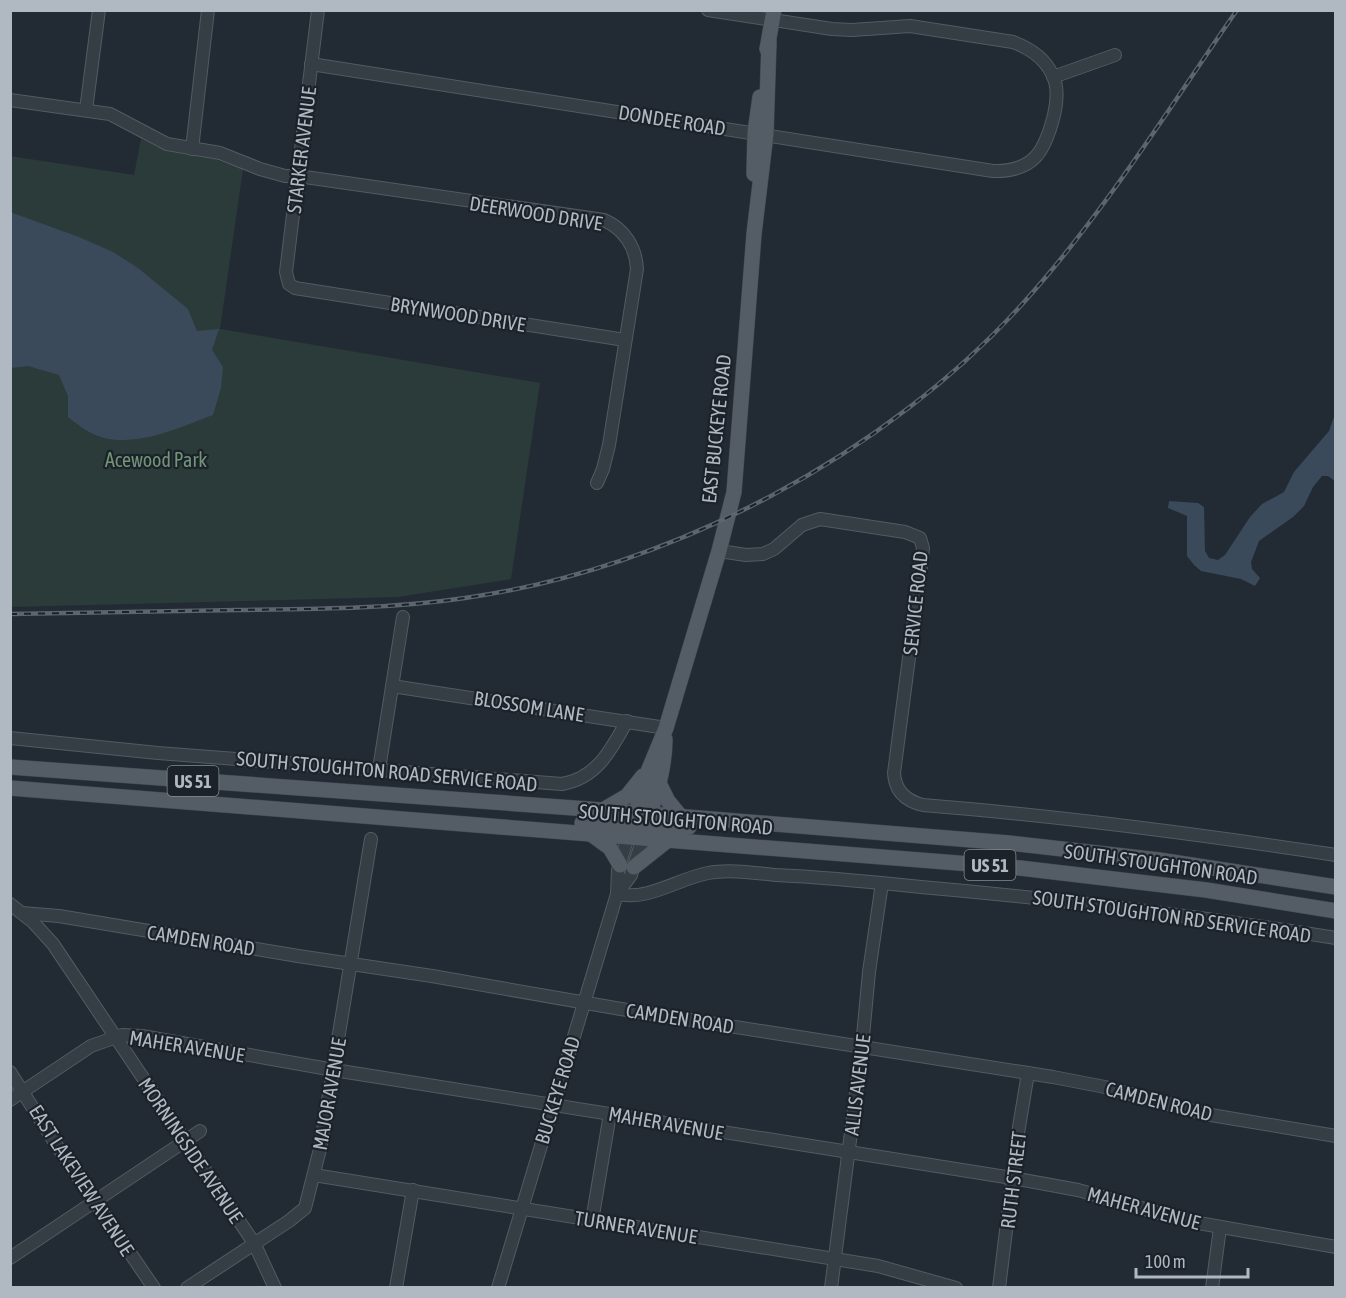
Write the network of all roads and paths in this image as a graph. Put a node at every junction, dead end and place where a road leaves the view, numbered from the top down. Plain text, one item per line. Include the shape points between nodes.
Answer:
1 (99, 10) edge
2 (208, 10) edge
3 (318, 10) edge
4 (708, 10) edge
5 (773, 15) edge
6 (1115, 55) dead end
7 (311, 64) junction
8 (1053, 77) junction
9 (10, 100) edge
10 (86, 110) junction
11 (761, 133) junction
12 (192, 149) junction
13 (298, 176) junction
14 (292, 287) joint
15 (624, 340) junction
16 (597, 483) dead end
17 (719, 551) junction
18 (403, 617) dead end
19 (392, 686) junction
20 (627, 721) junction
21 (666, 728) junction
22 (10, 738) edge
23 (10, 766) edge
24 (379, 769) junction
25 (649, 770) junction
26 (894, 773) joint
27 (659, 783) junction
28 (10, 788) edge
29 (603, 810) junction
30 (682, 818) junction
31 (441, 822) junction
32 (639, 826) junction
33 (861, 830) junction
34 (591, 834) junction
35 (371, 839) dead end
36 (668, 840) junction
37 (1335, 855) edge
38 (627, 866) junction
39 (882, 883) junction
40 (1335, 886) edge
41 (617, 894) junction
42 (10, 904) edge
43 (1335, 911) edge
44 (22, 913) junction
45 (1335, 938) edge
46 (351, 964) junction
47 (583, 1002) junction
48 (114, 1037) junction
49 (862, 1047) junction
50 (334, 1070) junction
51 (10, 1071) edge
52 (1028, 1073) junction
53 (24, 1092) junction
54 (10, 1100) edge
55 (553, 1106) junction
56 (610, 1114) junction
57 (200, 1131) dead end
58 (1335, 1136) edge
59 (185, 1141) junction
60 (849, 1153) junction
61 (314, 1175) junction
62 (1012, 1178) junction
63 (413, 1190) junction
64 (95, 1201) junction
65 (522, 1208) junction
66 (592, 1221) junction
67 (1220, 1228) junction
68 (254, 1243) junction
69 (1335, 1247) edge
70 (10, 1258) edge
71 (835, 1261) junction
72 (154, 1287) edge
73 (187, 1287) edge
74 (275, 1287) edge
75 (396, 1287) edge
76 (498, 1287) edge
77 (831, 1287) edge
78 (956, 1287) edge
79 (999, 1287) edge
80 (1212, 1287) edge

1 - 10 street
2 - 12 street
3 - 7 street, STARKER AVENUE
4 - 5 street
5 - 8 street via 852,30 910,26 1013,42 1036,54
5 - 11 main road, EAST BUCKEYE ROAD
6 - 8 street
7 - 11 street, DONDEE ROAD
7 - 13 street, STARKER AVENUE
8 - 11 street, DONDEE ROAD via 1056,97 1041,153 1031,162 1008,171
9 - 10 street, DEERWOOD DRIVE
10 - 12 street, DEERWOOD DRIVE via 110,114 167,144
11 - 17 main road, EAST BUCKEYE ROAD via 734,492
12 - 13 street, DEERWOOD DRIVE via 232,156 285,176
13 - 14 street, STARKER AVENUE via 286,272
13 - 15 street, DEERWOOD DRIVE via 609,223 628,239 637,263
14 - 15 street, BRYNWOOD DRIVE
15 - 16 street, DEERWOOD DRIVE via 609,445
17 - 21 main road, EAST BUCKEYE ROAD
17 - 26 street, SERVICE ROAD via 746,555 769,552 802,525 819,519 905,532 920,538 922,558
18 - 19 street
19 - 20 street, BLOSSOM LANE
19 - 24 street
20 - 21 street, BLOSSOM LANE
20 - 24 street, SOUTH STOUGHTON ROAD SERVICE ROAD via 590,774 573,782 524,782
21 - 25 main road, EAST BUCKEYE ROAD
21 - 27 main road, EAST BUCKEYE ROAD
22 - 24 street, SOUTH STOUGHTON ROAD SERVICE ROAD
23 - 29 main road, SOUTH STOUGHTON ROAD / US 51
25 - 29 main road via 627,796
25 - 32 main road, EAST BUCKEYE ROAD
26 - 37 street, SOUTH STOUGHTON ROAD via 901,793 922,805 1191,832
27 - 30 main road
27 - 32 main road, EAST BUCKEYE ROAD
28 - 31 main road, SOUTH STOUGHTON ROAD / US 51
29 - 32 main road, SOUTH STOUGHTON ROAD / US 51
30 - 32 main road, SOUTH STOUGHTON ROAD / US 51
30 - 33 main road, SOUTH STOUGHTON ROAD / US 51
31 - 32 main road via 520,820
31 - 34 main road, SOUTH STOUGHTON ROAD / US 51
32 - 33 main road via 838,835
32 - 34 main road, SOUTH STOUGHTON ROAD / US 51
32 - 36 main road, SOUTH STOUGHTON ROAD / US 51
32 - 38 street, BUCKEYE ROAD
33 - 40 main road, SOUTH STOUGHTON ROAD / US 51 via 1084,850
34 - 38 main road
35 - 46 street, MAJOR AVENUE
36 - 38 main road
36 - 43 main road, SOUTH STOUGHTON ROAD / US 51 via 1093,875
38 - 41 street, BUCKEYE ROAD
39 - 41 street, SOUTH STOUGHTON RD SERVICE ROAD via 712,872 643,895
39 - 45 street, SOUTH STOUGHTON RD SERVICE ROAD via 1142,909
39 - 49 street, ALLIS AVENUE
41 - 47 street, BUCKEYE ROAD
42 - 44 street, MORNINGSIDE AVENUE
44 - 46 street, CAMDEN ROAD
44 - 48 street, MORNINGSIDE AVENUE via 53,944
46 - 47 street, CAMDEN ROAD
46 - 50 street, MAJOR AVENUE
47 - 49 street, CAMDEN ROAD
47 - 55 street, BUCKEYE ROAD
48 - 50 street, MAHER AVENUE via 142,1036
48 - 53 street, MAHER AVENUE via 92,1046
48 - 59 street, MORNINGSIDE AVENUE
49 - 52 street, CAMDEN ROAD
49 - 60 street, ALLIS AVENUE
50 - 55 street, MAHER AVENUE
50 - 61 street, MAJOR AVENUE
51 - 53 street, EAST LAKEVIEW AVENUE
52 - 58 street, CAMDEN ROAD via 1105,1087 1205,1114
52 - 62 street, RUTH STREET
53 - 54 street, MAHER AVENUE
53 - 64 street, EAST LAKEVIEW AVENUE
55 - 56 street, MAHER AVENUE
55 - 65 street, BUCKEYE ROAD
56 - 60 street, MAHER AVENUE
56 - 66 street
57 - 59 street
59 - 64 street
59 - 68 street, MORNINGSIDE AVENUE
60 - 62 street, MAHER AVENUE
60 - 71 street, ALLIS AVENUE
61 - 63 street, TURNER AVENUE
61 - 68 street, MAJOR AVENUE via 301,1213
62 - 67 street, MAHER AVENUE via 1077,1190
62 - 79 street, RUTH STREET
63 - 65 street, TURNER AVENUE
63 - 75 street
64 - 70 street
64 - 72 street, EAST LAKEVIEW AVENUE
65 - 66 street, TURNER AVENUE
65 - 76 street, BUCKEYE ROAD
66 - 71 street, TURNER AVENUE
67 - 69 street, MAHER AVENUE
67 - 80 street
68 - 73 street, MAJOR AVENUE
68 - 74 street, MORNINGSIDE AVENUE
71 - 77 street, ALLIS AVENUE
71 - 78 street, TURNER AVENUE via 888,1269

